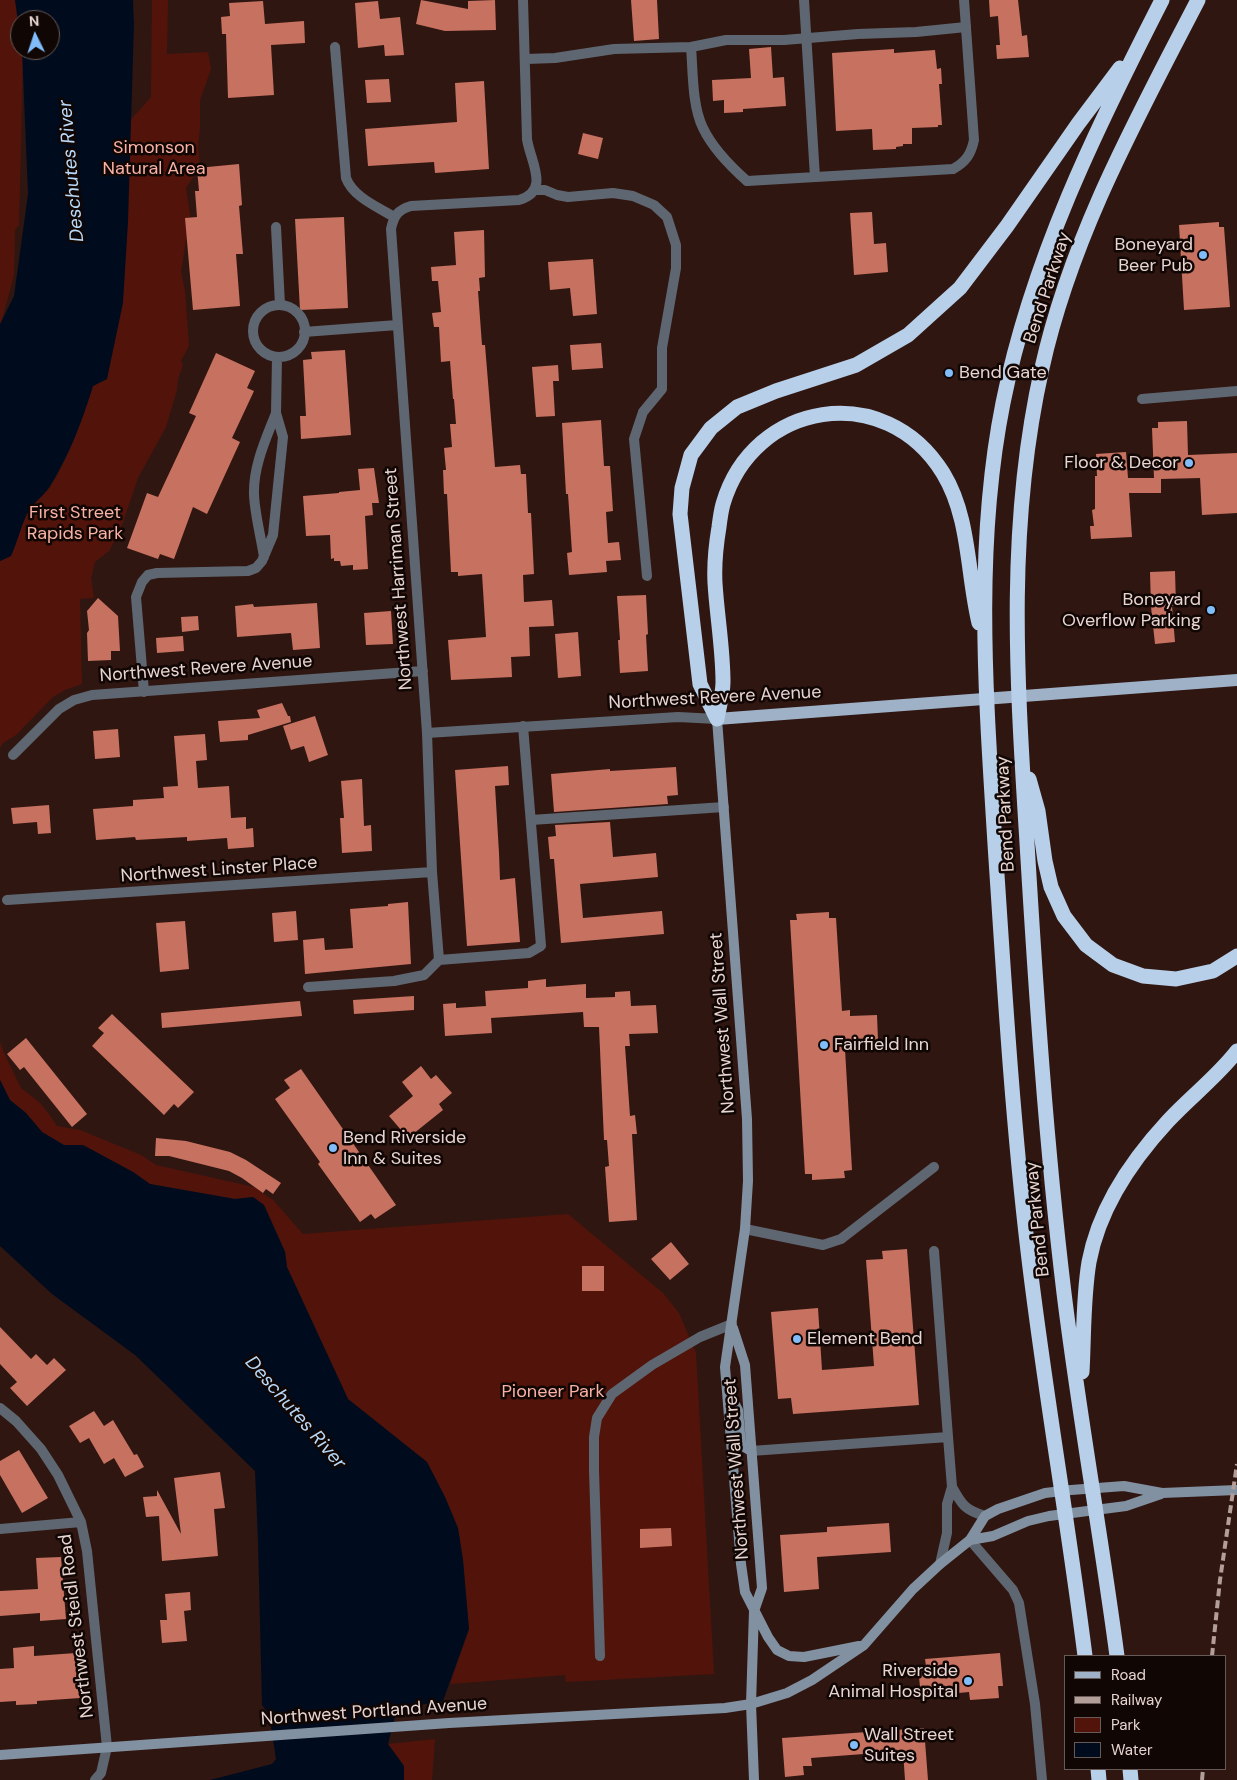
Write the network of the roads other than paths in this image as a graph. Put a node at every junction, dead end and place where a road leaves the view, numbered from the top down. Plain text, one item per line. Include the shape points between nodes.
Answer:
1 (523, 0) edge
2 (804, 0) edge
3 (964, 0) edge
4 (1162, 0) edge
5 (1198, 0) edge
6 (966, 27) junction
7 (807, 38) junction
8 (1141, 41) junction
9 (335, 47) dead end
10 (691, 47) junction
11 (526, 59) junction
12 (815, 177) junction
13 (532, 193) junction
14 (394, 217) junction
15 (276, 227) dead end
16 (280, 305) junction
17 (397, 324) junction
18 (304, 332) junction
19 (277, 356) junction
20 (1237, 391) edge
21 (1142, 398) dead end
22 (276, 412) junction
23 (264, 557) junction
24 (647, 576) dead end
25 (985, 649) junction
26 (422, 671) junction
27 (1237, 680) edge
28 (144, 692) junction
29 (717, 719) junction
30 (523, 726) junction
31 (427, 733) junction
32 (1021, 750) junction
33 (13, 755) dead end
34 (724, 807) junction
35 (531, 820) junction
36 (432, 872) junction
37 (7, 900) dead end
38 (1237, 956) edge
39 (439, 960) junction
40 (308, 987) dead end
41 (1237, 1051) edge
42 (934, 1167) dead end
43 (745, 1229) junction
44 (934, 1251) dead end
45 (732, 1324) junction
46 (728, 1389) junction
47 (0, 1408) edge
48 (1081, 1409) junction
49 (948, 1437) junction
50 (751, 1451) junction
51 (952, 1487) junction
52 (1237, 1490) edge
53 (1162, 1493) junction
54 (985, 1516) junction
55 (81, 1522) junction
56 (0, 1529) edge
57 (970, 1540) junction
58 (940, 1564) junction
59 (754, 1612) junction
60 (864, 1645) junction
61 (1085, 1655) edge
62 (1117, 1655) edge
63 (600, 1656) dead end
64 (751, 1704) junction
65 (107, 1747) junction
66 (0, 1755) edge
67 (95, 1780) edge
68 (754, 1780) edge
69 (1042, 1780) edge

1 - 11 street
2 - 7 street
3 - 6 street
4 - 8 highway, Bend Parkway
5 - 32 highway, Bend Parkway via 1104,188 1075,259 1036,395 1022,486 1017,558
6 - 7 street
6 - 12 street via 974,140 968,158 962,164 953,169
7 - 10 street via 726,40
7 - 12 street
8 - 25 highway, Bend Parkway via 1098,128 1061,214 1032,292 1013,359 1000,419 992,481 986,555
8 - 29 highway via 960,288 908,334 856,365 737,407 711,428 691,455 682,488 680,514 700,684
9 - 14 street via 349,187
10 - 11 street via 614,49
10 - 12 street via 697,106 703,127 727,163 747,181
11 - 13 street via 527,139 536,172
13 - 14 street via 519,200 411,206 400,210
13 - 24 street via 545,190 568,197 613,193 633,196 654,205 667,217 676,245 676,268 662,348 662,389 643,412 634,439
14 - 17 street, Northwest Harriman Street via 391,229
15 - 16 street
16 - 18 street via 298,314
16 - 19 street via 270,306 261,312 253,329 259,348
17 - 18 street
17 - 26 street, Northwest Harriman Street
18 - 19 street via 296,350
19 - 22 street
20 - 21 street
22 - 23 street via 283,437 273,535
22 - 23 street via 255,474 254,496
23 - 28 street via 256,568 248,571 148,575 136,597
25 - 29 highway via 959,512 953,492 937,464 916,441 892,424 843,412 812,416 784,426 758,444 737,470 722,504 715,581 723,682
25 - 61 highway, Bend Parkway via 1018,1158 1032,1281
26 - 28 street, Northwest Revere Avenue
26 - 31 street, Northwest Harriman Street
27 - 29 main road, Northwest Revere Avenue
28 - 33 street, Northwest Revere Avenue via 92,695 74,700 59,708
29 - 30 street, Northwest Revere Avenue via 678,717
29 - 34 main road, Northwest Wall Street
30 - 31 street, Northwest Revere Avenue
30 - 35 street
31 - 36 street, Northwest Harriman Street
32 - 38 highway via 1036,803 1052,887 1064,916 1086,945 1113,965 1143,976 1176,979 1213,971
32 - 48 highway, Bend Parkway via 1052,1181
34 - 35 street
34 - 43 main road, Northwest Wall Street via 747,1119
35 - 39 street via 542,946 529,953
36 - 37 street, Northwest Linster Place
36 - 39 street, Northwest Harriman Street
39 - 40 street via 424,975 394,981
41 - 48 highway via 1139,1154 1115,1191 1098,1229 1089,1262 1086,1291
42 - 43 street via 841,1239 823,1245
43 - 45 main road, Northwest Wall Street
44 - 49 street
45 - 46 main road, Northwest Wall Street via 726,1367
45 - 50 main road, Northwest Wall Street via 746,1365
45 - 63 street via 700,1337 652,1365 612,1394 597,1418 594,1471
46 - 50 main road via 738,1410 741,1445
46 - 59 main road, Northwest Wall Street via 741,1564 745,1592
47 - 55 street, Northwest Steidl Road via 41,1449
48 - 62 highway, Bend Parkway
49 - 50 street
49 - 51 street
50 - 59 main road, Northwest Wall Street via 762,1588
51 - 54 street via 970,1511
51 - 58 street
52 - 53 main road
53 - 54 main road via 1124,1486 1071,1490 1026,1498
53 - 57 main road via 1126,1506 1048,1516 994,1536
54 - 57 main road
55 - 56 street
55 - 65 street, Northwest Steidl Road via 87,1551
57 - 58 main road, Northwest Portland Avenue
57 - 69 street via 1013,1590 1019,1603 1035,1704
58 - 60 main road, Northwest Portland Avenue via 913,1589
59 - 60 main road via 777,1650 789,1656 804,1657
59 - 64 main road, Northwest Wall Street
60 - 64 main road, Northwest Portland Avenue via 812,1680 787,1693
64 - 65 main road, Northwest Portland Avenue
64 - 68 main road, Northwest Wall Street
65 - 66 main road, Northwest Portland Avenue
65 - 67 street, Northwest Steidl Road via 101,1773

